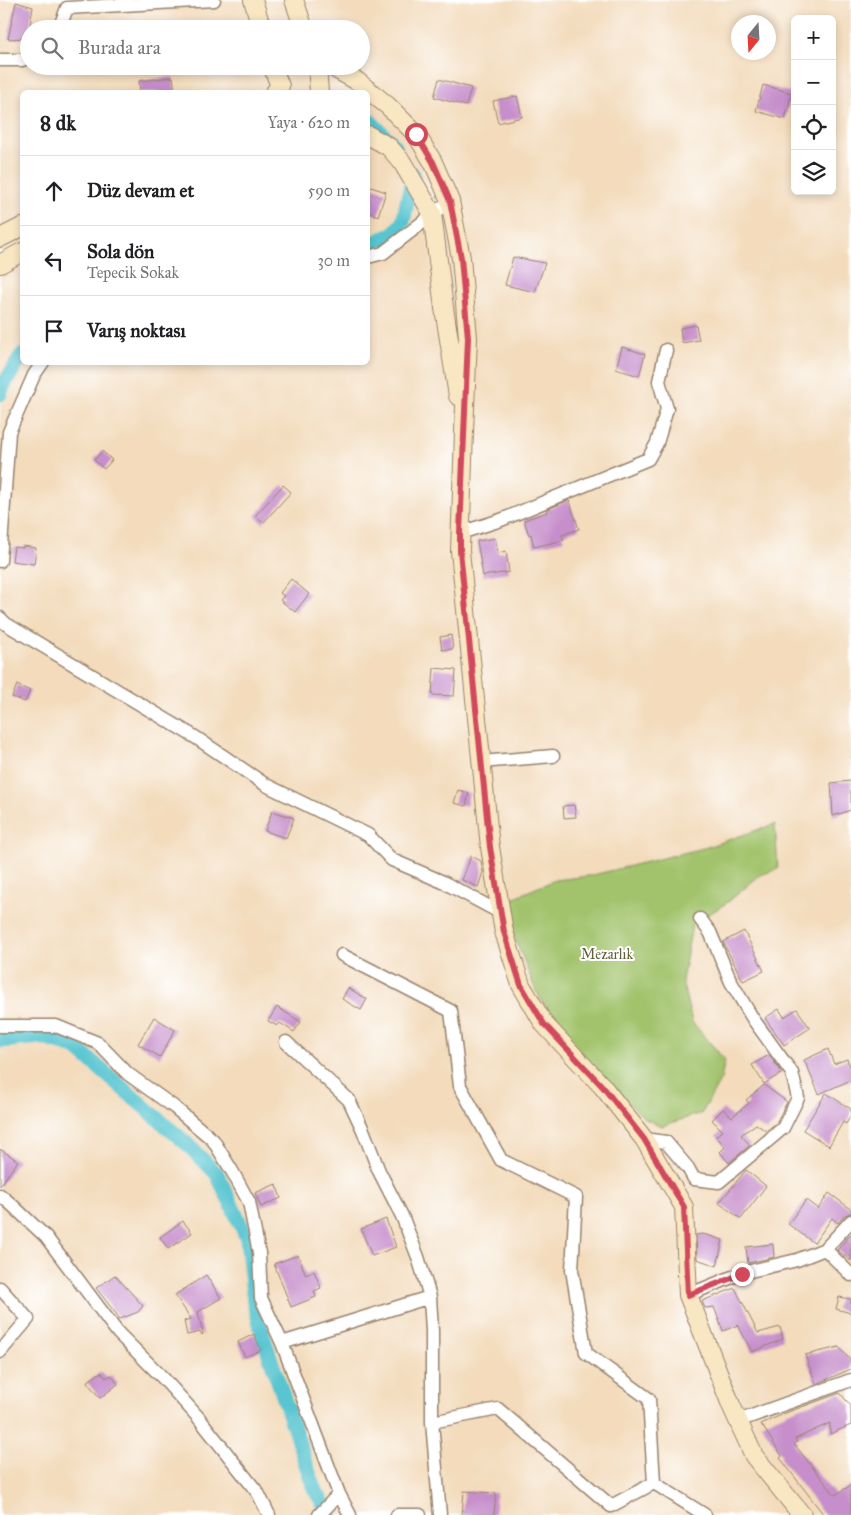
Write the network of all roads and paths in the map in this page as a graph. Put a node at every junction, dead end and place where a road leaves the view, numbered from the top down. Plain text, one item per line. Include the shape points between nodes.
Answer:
1 (214, 0) edge
2 (253, 0) edge
3 (294, 0) edge
4 (67, 4) edge
5 (62, 20) edge
6 (259, 20) edge
7 (301, 20) edge
8 (0, 60) edge
9 (20, 60) edge
10 (276, 75) edge
11 (318, 75) edge
12 (346, 75) edge
13 (282, 90) edge
14 (319, 90) edge
15 (368, 90) edge
16 (370, 91) edge
17 (370, 136) edge
18 (450, 201) junction
19 (432, 213) junction
20 (20, 227) edge
21 (0, 238) edge
22 (20, 253) edge
23 (370, 256) edge
24 (0, 264) edge
25 (666, 350) dead end
26 (41, 365) edge
27 (464, 431) junction
28 (460, 533) junction
29 (0, 561) edge
30 (0, 618) edge
31 (553, 756) dead end
32 (481, 762) junction
33 (501, 913) junction
34 (700, 919) dead end
35 (342, 954) dead end
36 (0, 1026) edge
37 (286, 1042) dead end
38 (644, 1139) junction
39 (0, 1195) edge
40 (851, 1221) edge
41 (824, 1249) junction
42 (851, 1275) edge
43 (0, 1288) edge
44 (688, 1295) junction
45 (430, 1298) junction
46 (282, 1343) junction
47 (0, 1352) edge
48 (851, 1380) edge
49 (738, 1421) junction
50 (432, 1422) junction
51 (654, 1483) junction
52 (335, 1499) junction
53 (269, 1515) edge
54 (320, 1515) edge
55 (350, 1515) edge
56 (397, 1515) edge
57 (420, 1515) edge
58 (440, 1515) edge
59 (705, 1515) edge
60 (802, 1515) edge

1 - 4 street
2 - 6 main road
3 - 7 main road
4 - 5 street
8 - 9 street
10 - 13 main road
11 - 14 main road
12 - 15 main road
16 - 18 main road via 416,134
17 - 19 main road via 389,147 402,162
18 - 19 street
18 - 27 main road via 461,258 468,338
19 - 23 street via 383,253
19 - 27 main road
20 - 21 main road
22 - 24 main road
25 - 28 street via 659,381 666,409 657,443 648,459 500,520
26 - 29 street via 9,432
27 - 28 main road
28 - 32 main road
30 - 33 street via 195,736 266,785 368,835 392,860 443,882
31 - 32 street
32 - 33 main road
33 - 38 main road via 521,985 544,1024 603,1087
34 - 38 street via 710,932 731,982 753,1019 792,1073 798,1098 782,1128 719,1182 694,1179 666,1142
35 - 51 street via 451,1010 460,1086 501,1160 576,1197 572,1270 586,1353 649,1398
36 - 46 street via 56,1026 98,1043 128,1074 213,1140 249,1202 259,1253 261,1298
37 - 45 street via 349,1100 402,1216
38 - 44 main road via 684,1207
39 - 53 street via 46,1237 118,1333 198,1418 258,1493
40 - 41 street
41 - 42 street
41 - 44 street via 797,1260 742,1274
43 - 47 street via 28,1320
44 - 49 main road
45 - 46 street
45 - 50 street
46 - 52 street
48 - 49 street
49 - 60 main road via 754,1456
50 - 51 street via 498,1409 611,1506
50 - 58 street
51 - 59 street
52 - 54 street
52 - 55 street
56 - 57 street

